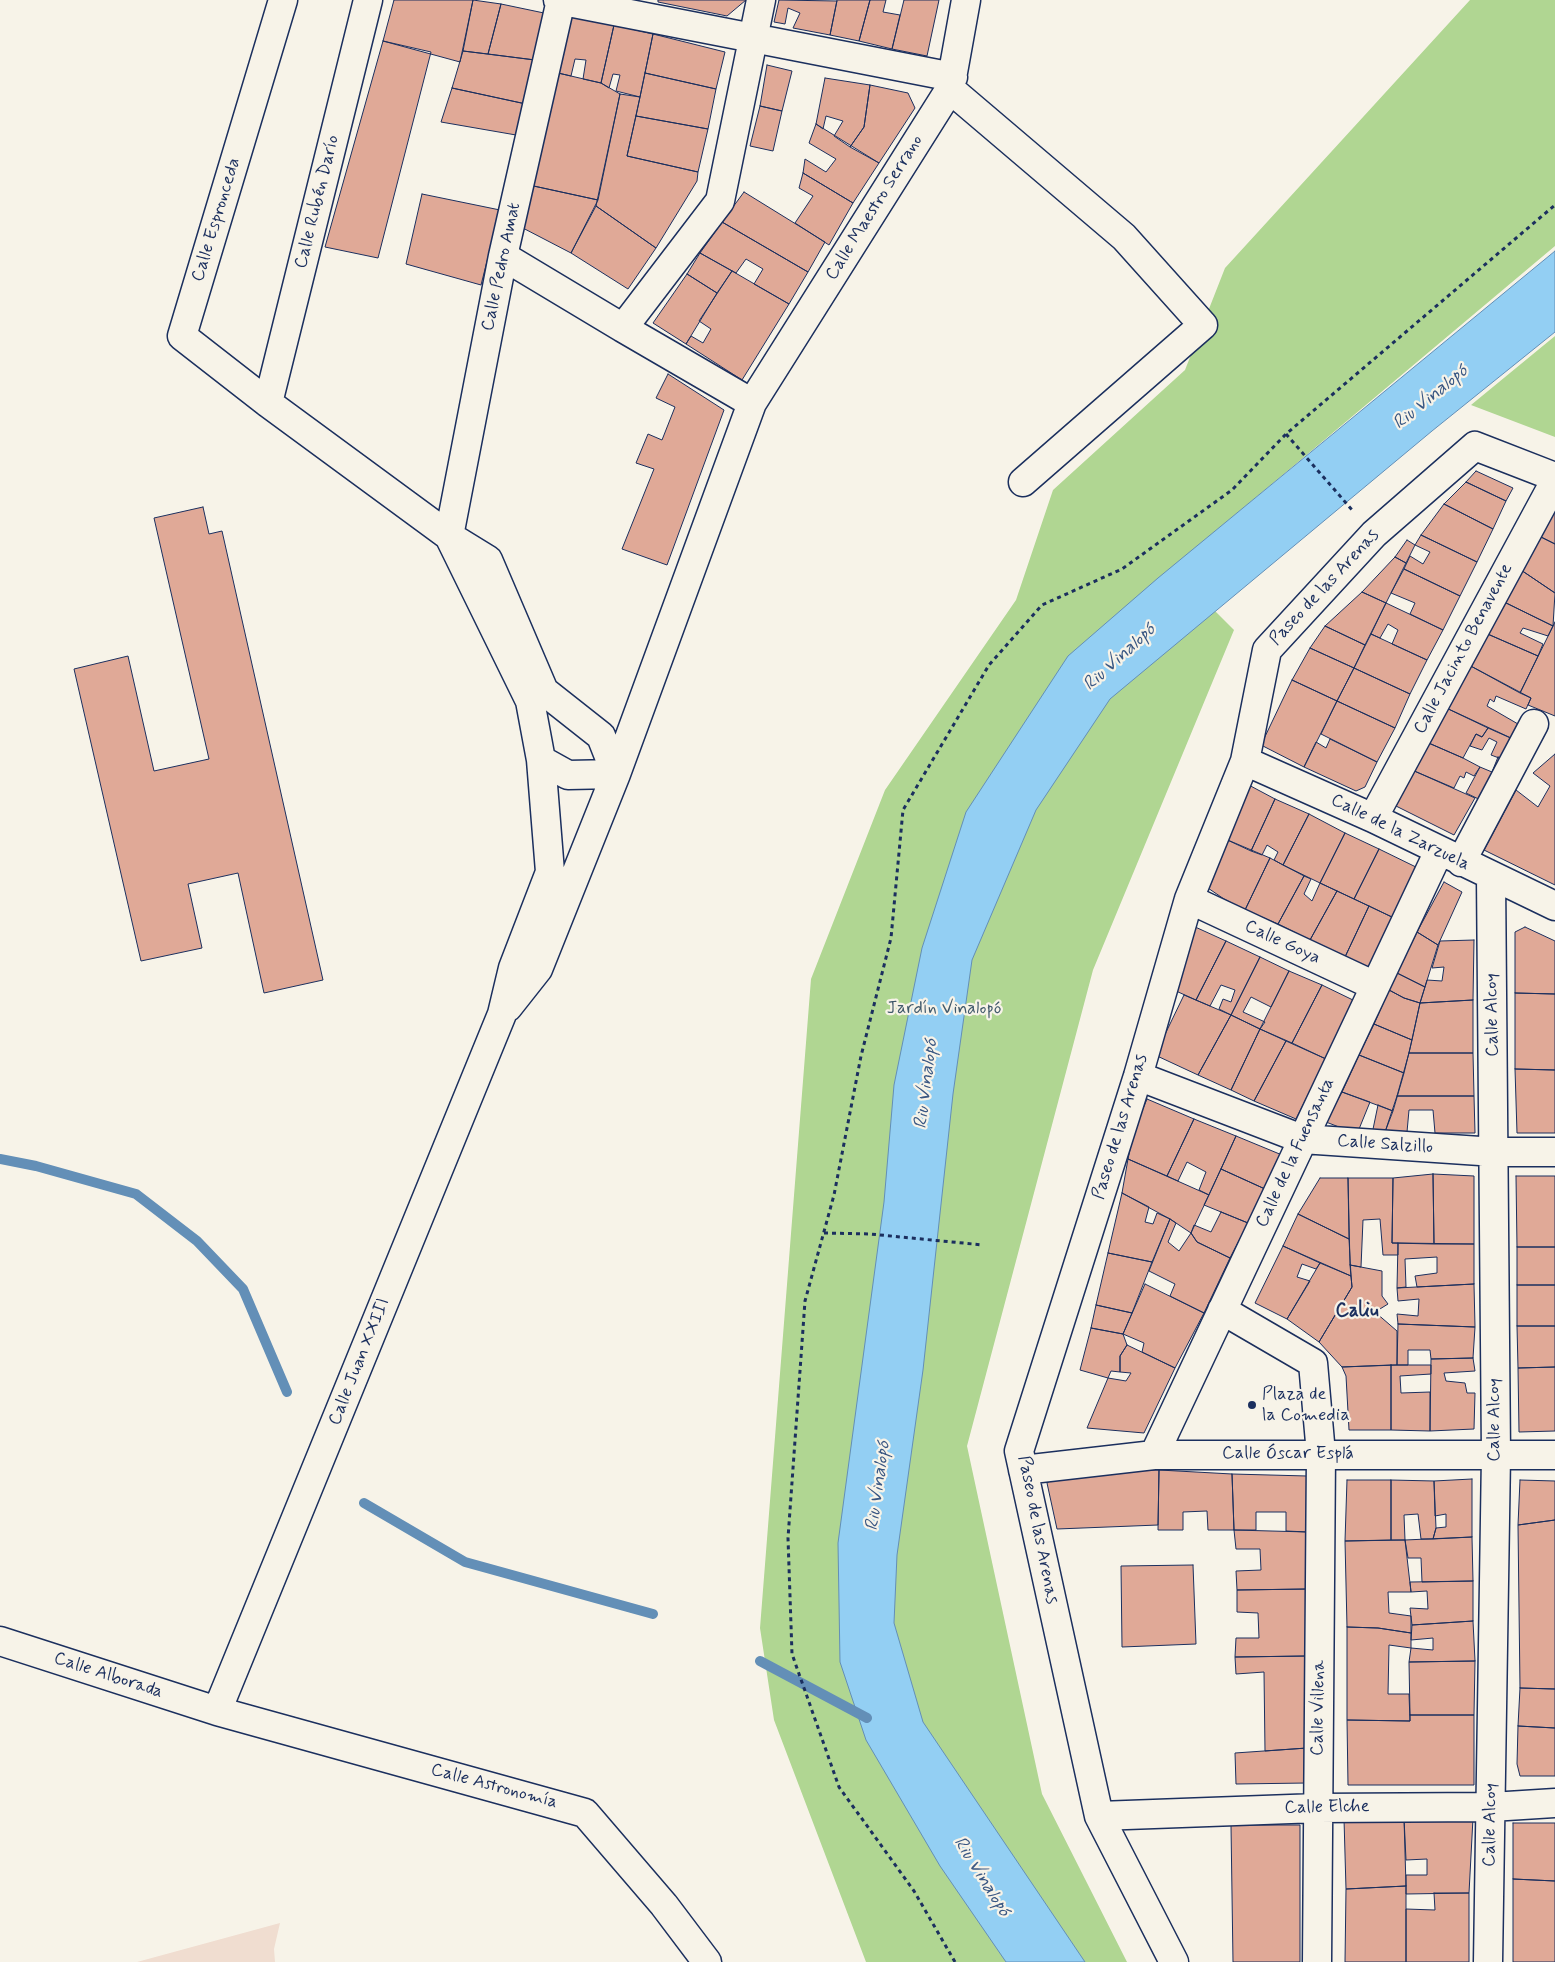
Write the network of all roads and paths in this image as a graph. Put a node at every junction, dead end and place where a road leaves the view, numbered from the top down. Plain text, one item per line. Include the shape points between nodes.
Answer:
1 (283, 0) edge
2 (368, 0) edge
3 (560, 0) edge
4 (761, 0) edge
5 (966, 0) edge
6 (753, 39) junction
7 (951, 83) junction
8 (1555, 206) edge
9 (504, 256) junction
10 (623, 328) junction
11 (268, 403) junction
12 (752, 403) junction
13 (1286, 434) junction
14 (1555, 479) edge
15 (1023, 482) dead end
16 (1352, 510) dead end
17 (450, 536) junction
18 (1534, 724) dead end
19 (541, 760) junction
20 (1245, 761) junction
21 (616, 774) junction
22 (1373, 818) junction
23 (1450, 857) junction
24 (1491, 877) junction
25 (1189, 899) junction
26 (1555, 906) edge
27 (1375, 986) junction
28 (502, 1014) junction
29 (1138, 1076) junction
30 (1302, 1139) junction
31 (1495, 1152) junction
32 (1555, 1152) edge
33 (824, 1233) junction
34 (983, 1245) dead end
35 (1222, 1310) junction
36 (1321, 1454) junction
37 (1154, 1455) junction
38 (1496, 1455) junction
39 (1555, 1455) edge
40 (1023, 1470) junction
41 (0, 1641) edge
42 (217, 1711) junction
43 (1555, 1803) edge
44 (1491, 1807) junction
45 (1318, 1808) junction
46 (1099, 1816) junction
47 (707, 1962) edge
48 (956, 1962) edge
49 (1174, 1962) edge
50 (1316, 1962) edge
51 (1488, 1962) edge

1 - 11 street, Calle Espronceda via 182,336
2 - 11 street, Calle Rubén Darío
3 - 6 street
3 - 9 street, Calle Pedro Amat
4 - 6 street
5 - 7 street, Calle Maestro Serrano
6 - 7 street
6 - 10 street via 720,201
7 - 12 street, Calle Maestro Serrano
7 - 15 street via 1124,237 1203,325
8 - 13 path
9 - 10 street
9 - 17 street, Calle Pedro Amat
10 - 12 street
11 - 17 street
12 - 21 street, Calle Maestro Serrano
13 - 16 path
13 - 33 path via 1232,490 1122,569 1042,605 988,665 904,810 891,938 860,1056
14 - 20 street, Paseo de las Arenas via 1475,446 1374,534 1267,650
14 - 22 street, Calle Jacinto Benavente
17 - 19 street via 530,701
17 - 21 street via 488,560 544,690 601,736
18 - 23 street, Calle de la Fuensanta
19 - 21 street via 568,775
19 - 28 street via 550,872 513,968
20 - 22 street, Calle de la Zarzuela
20 - 25 street, Paseo de las Arenas
21 - 28 street, Calle Maestro Serrano via 538,968
22 - 23 street, Calle de la Zarzuela
23 - 24 street, Calle de la Zarzuela
23 - 27 street, Calle de la Fuensanta
24 - 26 street, Calle de la Zarzuela
24 - 31 street, Calle Alcoy
25 - 27 street, Calle Goya
25 - 29 street, Paseo de las Arenas
27 - 30 street, Calle de la Fuensanta
28 - 42 street, Calle Juan XXIII
29 - 30 street, Calle Salzillo
29 - 40 street, Paseo de las Arenas via 1019,1451
30 - 31 street, Calle Salzillo
30 - 35 street, Calle de la Fuensanta
31 - 32 street, Calle Salzillo
31 - 38 street, Calle Alcoy
33 - 34 path
33 - 48 path via 805,1301 788,1538 792,1654 839,1787 914,1891
35 - 36 street via 1313,1363
35 - 37 street, Calle de la Fuensanta
36 - 37 street, Calle Óscar Esplá
36 - 38 street, Calle Óscar Esplá
36 - 45 street, Calle Villena
37 - 40 street, Calle Óscar Esplá
38 - 39 street, Calle Óscar Esplá
38 - 44 street, Calle Alcoy
40 - 46 street, Paseo de las Arenas
41 - 42 street, Calle Alborada
42 - 47 street, Calle Astronomía via 585,1813
43 - 44 street, Calle Elche
44 - 45 street, Calle Elche
44 - 51 street, Calle Alcoy
45 - 46 street, Calle Elche
45 - 50 street, Calle Villena
46 - 49 street, Paseo de las Arenas

